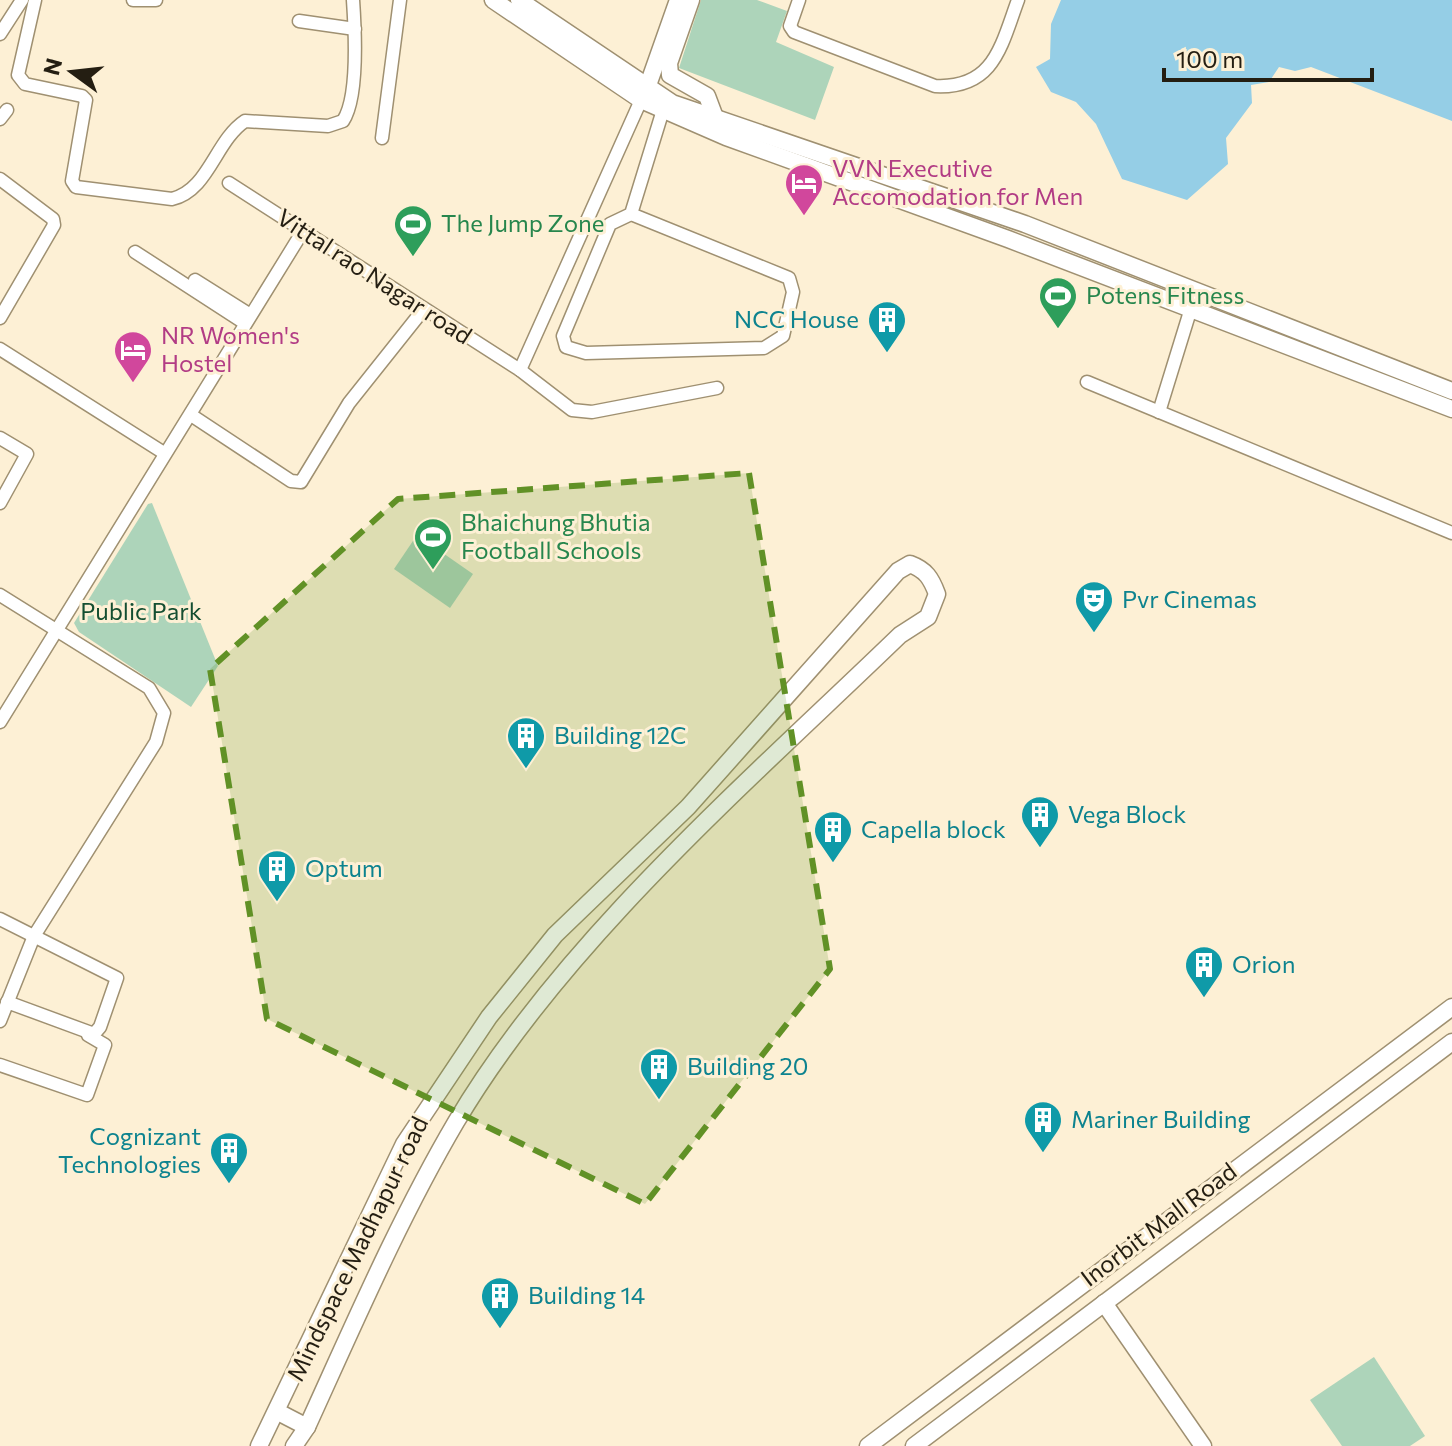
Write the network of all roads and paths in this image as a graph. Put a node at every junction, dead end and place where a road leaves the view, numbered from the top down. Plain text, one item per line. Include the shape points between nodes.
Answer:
1 (22, 0) edge
2 (35, 0) edge
3 (133, 0) edge
4 (156, 0) edge
5 (353, 0) edge
6 (400, 0) edge
7 (493, 0) edge
8 (519, 0) edge
9 (678, 0) edge
10 (691, 0) edge
11 (799, 0) edge
12 (1018, 0) edge
13 (299, 21) dead end
14 (355, 29) junction
15 (0, 34) edge
16 (651, 99) junction
17 (716, 120) junction
18 (382, 138) dead end
19 (0, 179) edge
20 (229, 183) dead end
21 (631, 214) junction
22 (303, 231) junction
23 (135, 252) dead end
24 (195, 280) dead end
25 (1193, 300) junction
26 (423, 310) junction
27 (0, 318) edge
28 (246, 318) junction
29 (540, 326) junction
30 (563, 336) junction
31 (0, 349) edge
32 (520, 370) junction
33 (1087, 382) dead end
34 (717, 388) dead end
35 (1452, 391) edge
36 (1452, 409) edge
37 (1159, 412) junction
38 (191, 415) junction
39 (0, 438) edge
40 (164, 453) junction
41 (0, 503) edge
42 (1452, 533) edge
43 (0, 595) edge
44 (55, 629) junction
45 (0, 722) edge
46 (688, 807) junction
47 (704, 826) junction
48 (0, 919) edge
49 (34, 936) junction
50 (6, 1005) junction
51 (1452, 1007) edge
52 (0, 1021) edge
53 (1452, 1042) edge
54 (0, 1065) edge
55 (1104, 1303) junction
56 (278, 1412) junction
57 (307, 1427) junction
58 (259, 1446) edge
59 (294, 1446) edge
60 (868, 1446) edge
61 (914, 1446) edge
62 (1203, 1446) edge

1 - 15 street
2 - 14 street via 18,75 25,84 86,100 72,181 76,187 159,199 184,196 234,128 245,121 328,126 343,121 349,106
3 - 4 street
5 - 14 street
6 - 18 street
7 - 16 main road
8 - 16 main road
9 - 16 main road
10 - 17 main road via 669,63 670,75 707,96
11 - 12 street via 790,26 794,32 935,86 986,71
13 - 14 street
16 - 17 main road
16 - 21 street
16 - 25 main road via 736,141
16 - 29 street
17 - 25 main road via 1025,224
19 - 27 street via 54,225
20 - 22 street, Vittal rao Nagar road
21 - 30 street via 610,224
21 - 30 street via 789,278 793,292 783,336 764,348 586,353 572,352
22 - 26 street, Vittal rao Nagar road
22 - 28 street
23 - 28 street
24 - 28 street
25 - 35 main road
25 - 36 main road
25 - 37 street
26 - 32 street, Vittal rao Nagar road
26 - 38 street via 349,403 301,482 291,481
28 - 38 street
29 - 30 street
29 - 32 street
31 - 40 street
32 - 34 street, Vittal rao Nagar road via 581,413
33 - 37 street
37 - 42 street
38 - 40 street
39 - 41 street via 27,454
40 - 44 street
43 - 44 street
44 - 45 street
44 - 49 street via 149,688 164,713 156,742
46 - 47 main road
46 - 47 main road, Mindspace Madhapur road via 898,571 910,564 930,577 937,594 928,617 900,635
46 - 56 main road, Mindspace Madhapur road via 555,935 447,1077 404,1144
47 - 57 main road, Mindspace Madhapur road via 559,979 460,1116 382,1263
48 - 49 street
49 - 50 street
49 - 50 street via 117,978 100,1027 94,1034
50 - 52 street
50 - 54 street via 105,1045 87,1095
51 - 60 main road, Inorbit Mall Road
53 - 55 main road, Inorbit Mall Road
55 - 61 main road, Inorbit Mall Road
55 - 62 main road
56 - 57 main road
56 - 58 main road, Mindspace Madhapur road
57 - 59 main road, Mindspace Madhapur road

